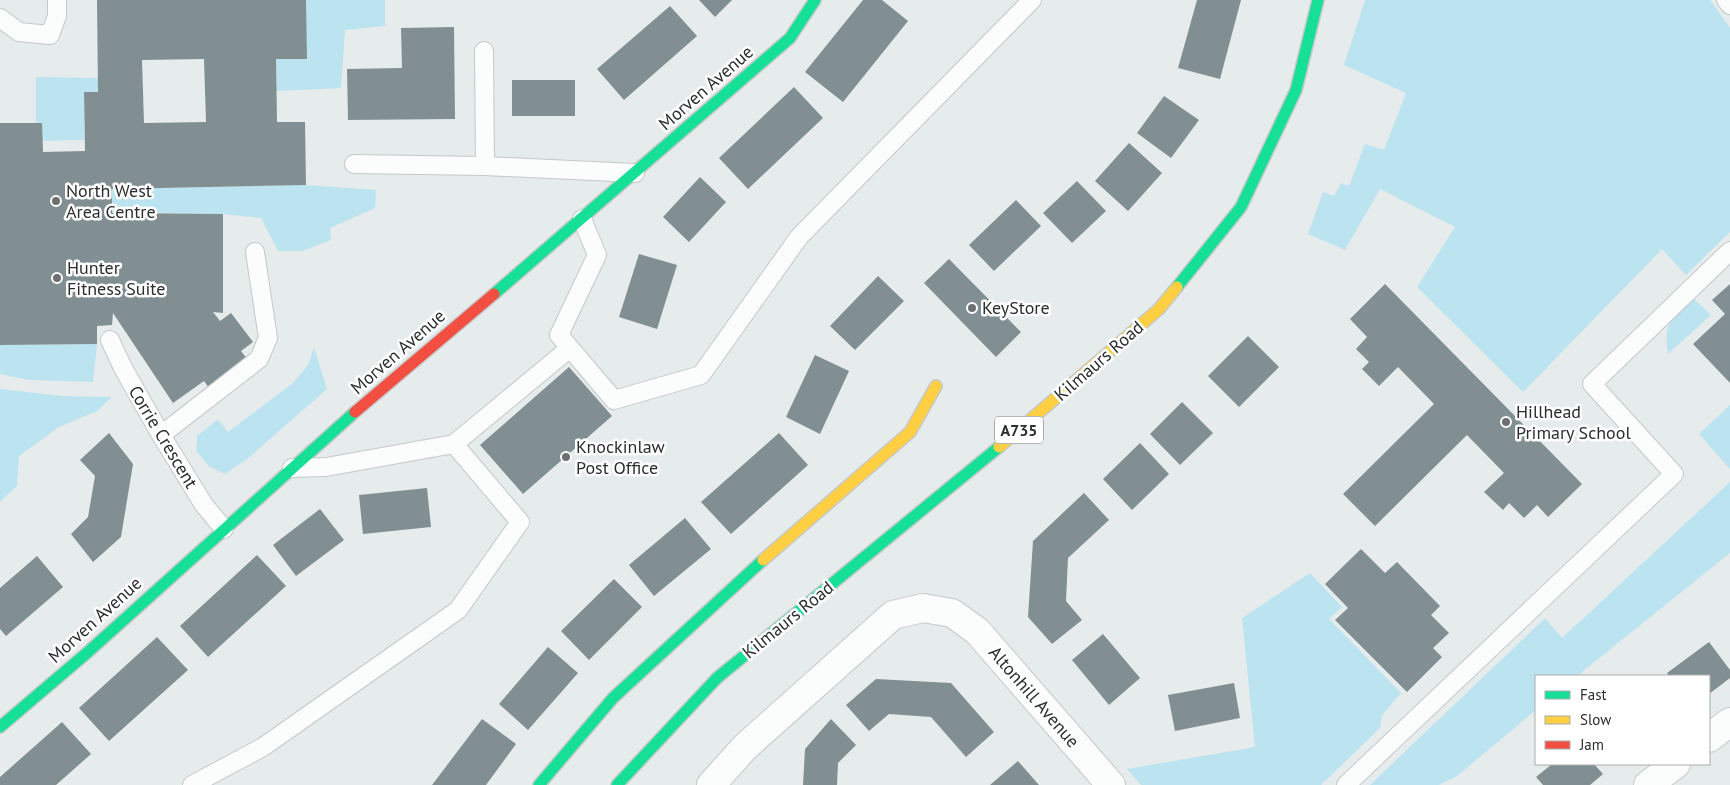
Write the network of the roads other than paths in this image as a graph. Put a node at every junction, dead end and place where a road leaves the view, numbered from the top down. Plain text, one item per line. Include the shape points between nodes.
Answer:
1 (57, 0) edge
2 (815, 0) edge
3 (1032, 0) edge
4 (1318, 0) edge
5 (1726, 0) edge
6 (1730, 5) edge
7 (0, 18) edge
8 (484, 51) dead end
9 (354, 164) dead end
10 (485, 166) junction
11 (635, 172) junction
12 (582, 219) junction
13 (1730, 251) edge
14 (255, 252) dead end
15 (110, 340) dead end
16 (570, 348) junction
17 (936, 386) dead end
18 (161, 435) junction
19 (454, 444) junction
20 (292, 468) junction
21 (224, 528) junction
22 (1730, 722) edge
23 (0, 727) edge
24 (1710, 737) edge
25 (1675, 765) edge
26 (192, 785) edge
27 (539, 785) edge
28 (617, 785) edge
29 (711, 785) edge
30 (1111, 785) edge
31 (1346, 785) edge
32 (1648, 785) edge

1 - 7 lane via 57,16 50,35 19,32
2 - 11 street, Morven Avenue via 790,38
3 - 16 lane via 798,237 701,375 614,400
4 - 28 street, Kilmaurs Road / A735 via 1296,90 1241,207 1159,309 995,450 717,678
5 - 6 lane
8 - 10 lane
9 - 10 lane
10 - 11 lane
11 - 12 street, Morven Avenue
12 - 16 lane via 597,255 559,335
12 - 20 street, Morven Avenue
13 - 31 lane via 1592,384 1674,474
14 - 18 lane via 268,338 260,359
15 - 18 lane, Corrie Crescent
16 - 19 lane
17 - 27 street via 910,432 732,587 614,698
18 - 21 lane, Corrie Crescent via 204,505
19 - 20 lane via 326,467
19 - 26 lane via 520,522 458,610 263,747
20 - 21 street, Morven Avenue
21 - 23 street, Morven Avenue
22 - 24 street
25 - 32 street
29 - 30 street, Altonhill Avenue via 745,747 893,615 923,608 952,613 977,631

